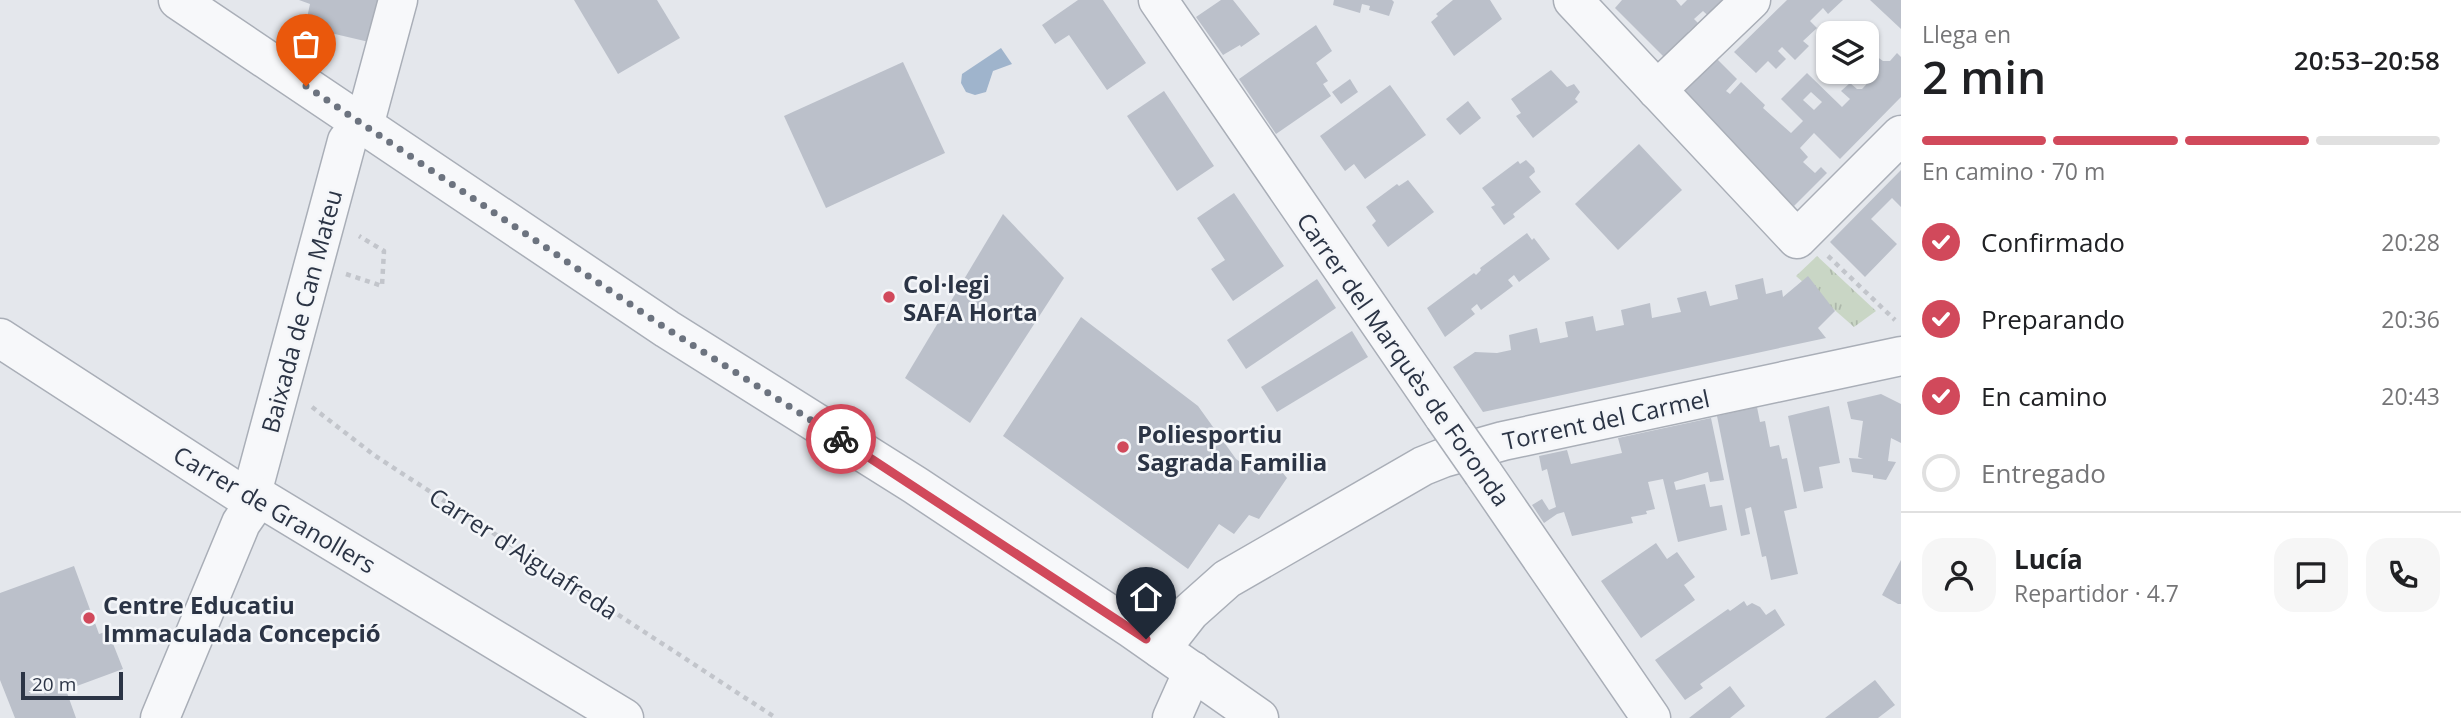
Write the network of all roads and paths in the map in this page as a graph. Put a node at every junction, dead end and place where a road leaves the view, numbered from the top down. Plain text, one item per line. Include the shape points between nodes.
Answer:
1 (178, 0) edge
2 (398, 0) edge
3 (1158, 0) edge
4 (1573, 0) edge
5 (1751, 0) edge
6 (1657, 90) junction
7 (356, 133) junction
8 (1901, 135) edge
9 (351, 232) dead end
10 (1797, 239) junction
11 (345, 274) dead end
12 (1901, 326) edge
13 (0, 338) edge
14 (1901, 356) edge
15 (271, 422) junction
16 (257, 489) junction
17 (1161, 649) junction
18 (1194, 671) junction
19 (160, 718) edge
20 (624, 718) edge
21 (776, 718) edge
22 (1172, 718) edge
23 (1259, 718) edge
24 (1651, 718) edge

1 - 7 street
2 - 7 street, Baixada de Can Mateu
3 - 24 street, Carrer del Marquès de Foronda, bridge
4 - 6 street
5 - 6 street
6 - 10 street
7 - 15 street, Baixada de Can Mateu
7 - 17 street via 915,485
8 - 10 street
9 - 11 path, Baixada de Can Mateu via 384,251 382,286
10 - 12 path via 1817,245
13 - 16 street, Carrer de Granollers via 239,493
14 - 17 street, Torrent del Carmel via 1503,441 1443,458 1227,579 1190,611
15 - 16 street, Baixada de Can Mateu
15 - 21 path, Carrer d'Aiguafreda via 310,406 374,455
16 - 19 street, Baixada de Can Mateu
16 - 20 street, Carrer de Granollers
17 - 18 street
18 - 22 street
18 - 23 street

